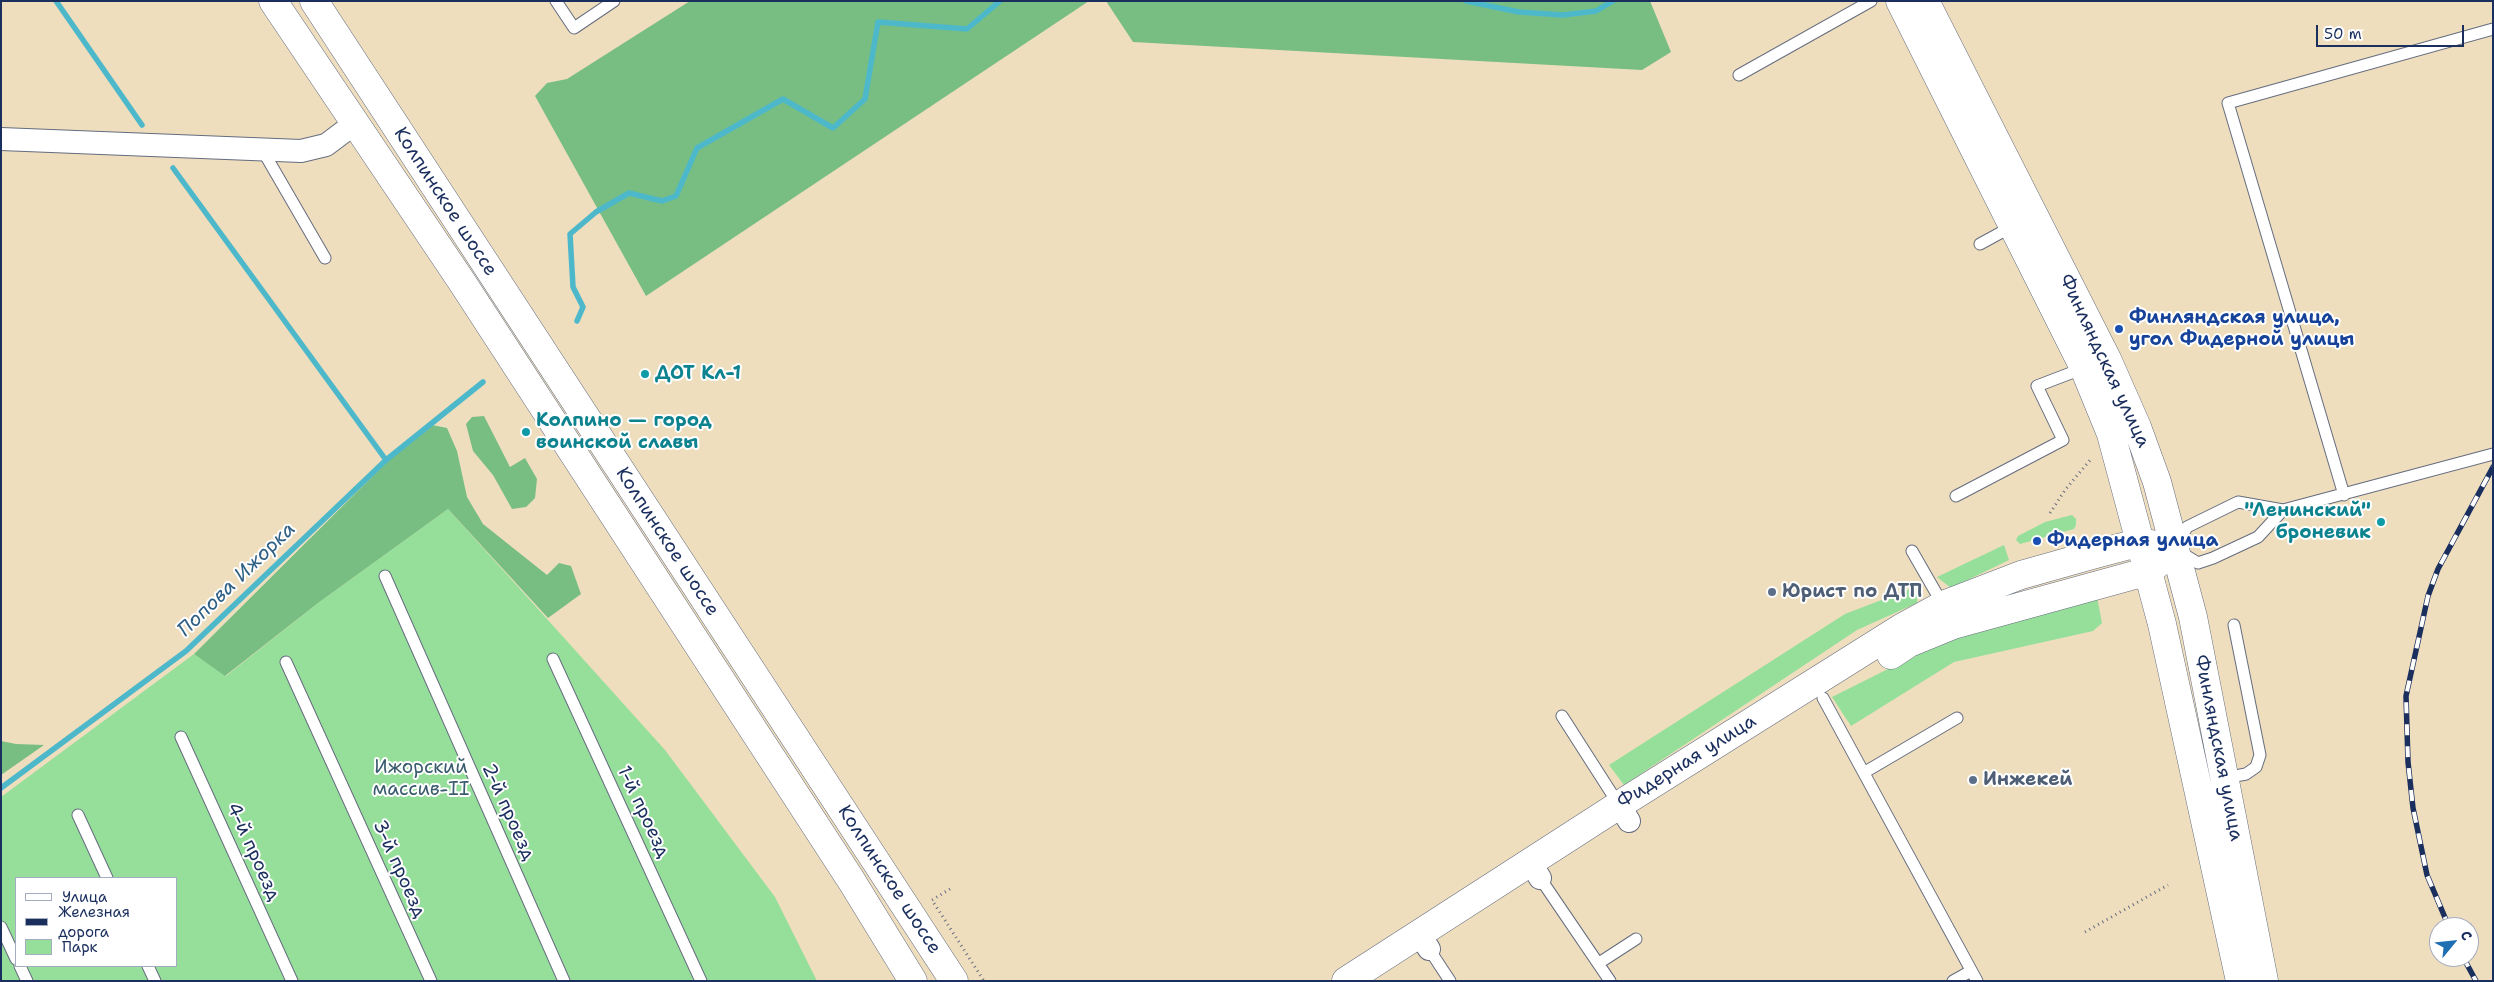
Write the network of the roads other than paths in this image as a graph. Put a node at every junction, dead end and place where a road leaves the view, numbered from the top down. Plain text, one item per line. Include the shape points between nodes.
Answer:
1 (273, 1) edge
2 (314, 1) edge
3 (556, 1) edge
4 (614, 1) edge
5 (1871, 1) edge
6 (1900, 1) edge
7 (1925, 1) edge
8 (2493, 29) edge
9 (1740, 74) dead end
10 (354, 124) junction
11 (1, 139) edge
12 (263, 151) junction
13 (2013, 226) junction
14 (1980, 244) dead end
15 (325, 258) dead end
16 (2084, 368) junction
17 (2493, 454) edge
18 (2344, 495) junction
19 (1956, 496) dead end
20 (2283, 510) junction
21 (2141, 542) junction
22 (2175, 549) junction
23 (1912, 551) dead end
24 (2149, 571) junction
25 (384, 576) dead end
26 (1943, 605) junction
27 (2234, 625) dead end
28 (553, 659) dead end
29 (286, 662) dead end
30 (1823, 698) junction
31 (1562, 716) dead end
32 (1958, 718) dead end
33 (182, 737) dead end
34 (1865, 772) junction
35 (2223, 778) junction
36 (1624, 813) junction
37 (78, 815) dead end
38 (1535, 870) junction
39 (107, 877) edge
40 (1, 927) edge
41 (1636, 939) dead end
42 (1424, 941) junction
43 (15, 956) edge
44 (1599, 963) junction
45 (20, 967) edge
46 (148, 967) edge
47 (1974, 976) edge
48 (27, 981) edge
49 (155, 981) edge
50 (292, 981) edge
51 (430, 981) edge
52 (564, 981) edge
53 (701, 981) edge
54 (913, 981) edge
55 (954, 981) edge
56 (1346, 981) edge
57 (1381, 981) edge
58 (1450, 981) edge
59 (1610, 981) edge
60 (1953, 981) edge
61 (2240, 981) edge
62 (2264, 981) edge

1 - 10 street, Колпинское шоссе
2 - 55 street, Колпинское шоссе
3 - 4 lane via 574,28
5 - 9 lane
6 - 13 street, Финляндская улица
7 - 22 street, Финляндская улица via 2107,359 2157,482
8 - 18 lane via 2228,103
10 - 12 street via 326,145 302,151
10 - 54 street, Колпинское шоссе via 472,298 851,880
11 - 12 street
12 - 15 lane
13 - 14 lane
13 - 16 street, Финляндская улица
16 - 19 lane via 2037,386 2063,440
16 - 21 street, Финляндская улица via 2111,434
17 - 18 lane
18 - 20 lane
20 - 22 lane via 2238,502 2187,527
20 - 22 lane via 2258,537 2213,558 2198,563
21 - 22 street, Фидерная улица
21 - 24 street, Финляндская улица
21 - 26 street, Фидерная улица via 2021,575
22 - 24 street, Фидерная улица
22 - 35 street, Финляндская улица via 2193,617
23 - 26 lane
24 - 30 street, Фидерная улица via 1953,625 1909,643
24 - 61 street, Финляндская улица
25 - 52 lane, 2-й проезд
26 - 36 street, Фидерная улица via 1901,628
27 - 35 lane via 2260,755 2256,767 2246,774
28 - 53 lane, 1-й проезд
29 - 51 lane, 3-й проезд
30 - 34 lane
30 - 36 street, Фидерная улица
31 - 36 lane
32 - 34 lane
33 - 50 lane, 4-й проезд
34 - 47 lane
35 - 62 street, Финляндская улица
36 - 38 street, Фидерная улица
37 - 39 lane
38 - 42 street, Фидерная улица
38 - 44 lane
40 - 43 lane
41 - 44 lane
42 - 56 street, Фидерная улица
42 - 57 street, Фидерная улица
42 - 58 lane
44 - 59 lane
45 - 48 lane
46 - 49 lane
47 - 60 lane

